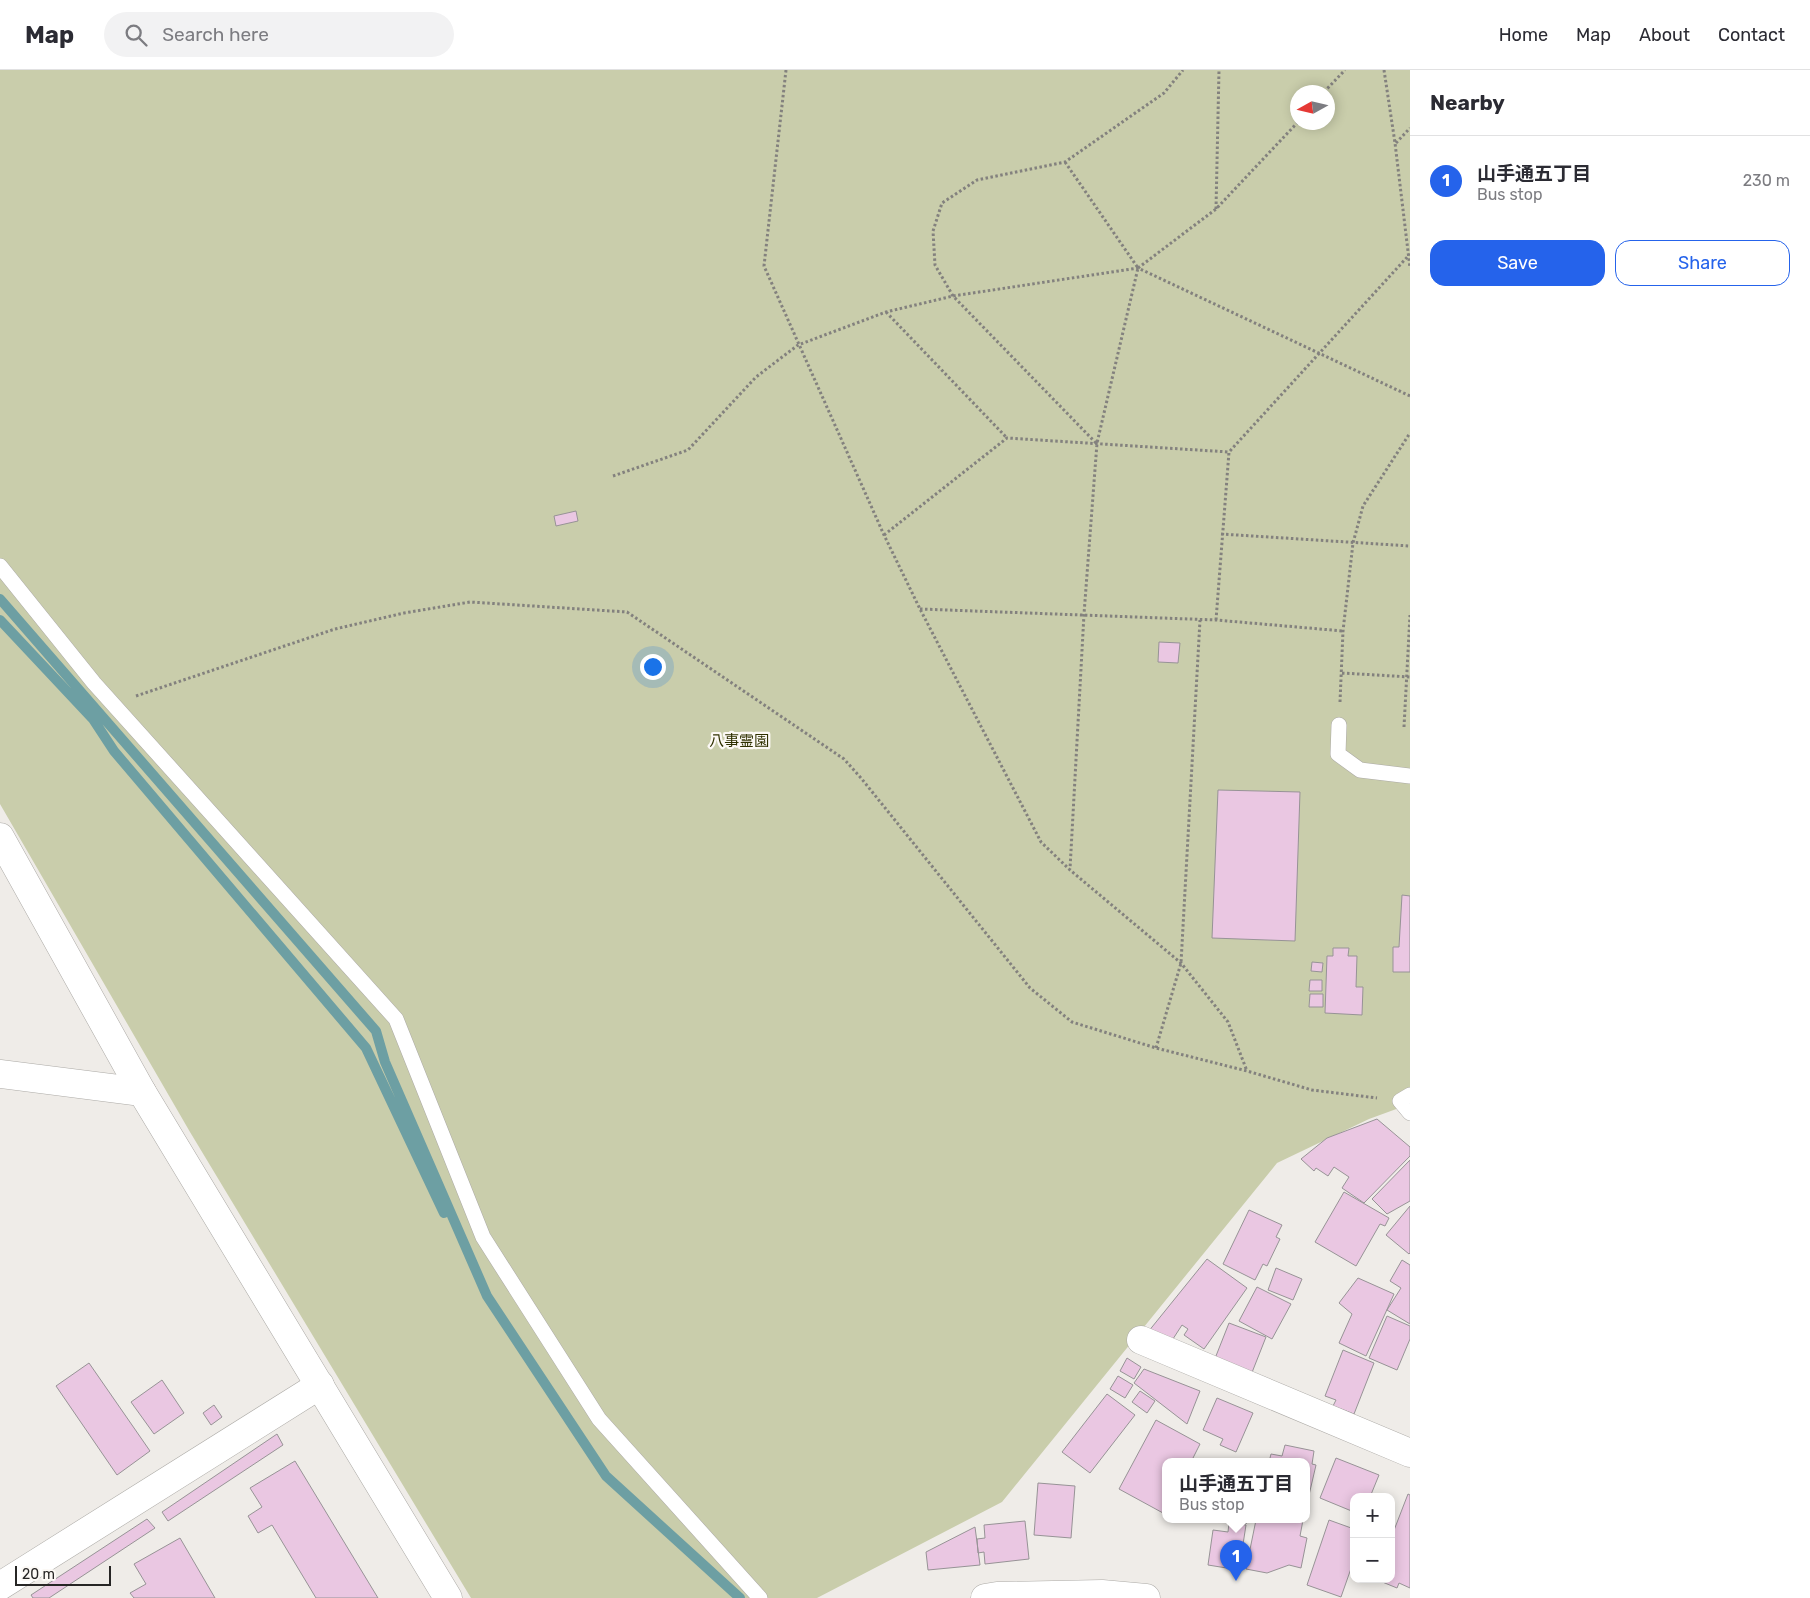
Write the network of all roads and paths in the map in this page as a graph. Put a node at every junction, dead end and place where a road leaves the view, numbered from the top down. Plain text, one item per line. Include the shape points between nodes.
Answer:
1 (786, 70) edge
2 (1182, 70) edge
3 (1219, 70) edge
4 (1345, 70) edge
5 (1384, 70) edge
6 (1331, 85) edge
7 (1410, 128) edge
8 (1290, 130) edge
9 (1395, 143) junction
10 (1065, 162) junction
11 (1216, 209) junction
12 (1409, 255) edge
13 (1138, 268) junction
14 (1410, 268) edge
15 (953, 296) junction
16 (886, 312) junction
17 (798, 345) junction
18 (1319, 352) junction
19 (1410, 396) edge
20 (1410, 433) edge
21 (1007, 438) junction
22 (1097, 443) junction
23 (1228, 452) junction
24 (613, 476) dead end
25 (1221, 534) junction
26 (884, 535) junction
27 (1353, 544) junction
28 (1410, 546) edge
29 (0, 566) edge
30 (920, 609) junction
31 (1084, 614) junction
32 (1410, 615) edge
33 (1200, 620) junction
34 (1216, 620) junction
35 (1343, 631) junction
36 (1342, 673) junction
37 (1409, 677) edge
38 (112, 703) junction
39 (1339, 725) joint
40 (1404, 727) dead end
41 (1410, 776) edge
42 (0, 837) edge
43 (1070, 870) junction
44 (1181, 963) junction
45 (1156, 1048) junction
46 (1247, 1071) junction
47 (0, 1074) edge
48 (142, 1092) junction
49 (1405, 1098) edge
50 (1410, 1113) edge
51 (1141, 1340) dead end
52 (320, 1385) junction
53 (1410, 1453) edge
54 (0, 1586) edge
55 (448, 1598) edge
56 (760, 1598) edge
57 (984, 1598) edge
58 (1146, 1598) edge

1 - 17 path via 764,266
2 - 10 path via 1164,93
3 - 11 path
4 - 6 path
5 - 9 path
7 - 9 path
8 - 11 path
9 - 12 path
10 - 13 path
10 - 15 path via 977,180 942,203 933,231 935,265
11 - 13 path
12 - 14 path
12 - 18 path
13 - 15 path
13 - 18 path
13 - 22 path
15 - 16 path
15 - 22 path
16 - 17 path
16 - 21 path
17 - 24 path via 756,377 688,450
17 - 26 path
18 - 19 path
18 - 23 path
20 - 27 path via 1363,506
21 - 22 path
21 - 26 path
22 - 23 path
22 - 31 path
23 - 25 path
25 - 27 path
25 - 34 path
26 - 30 path
27 - 28 path
27 - 35 path
29 - 38 lane
30 - 31 path
30 - 43 path via 1041,842
31 - 33 path
31 - 43 path
32 - 37 path
33 - 34 path
33 - 44 path
34 - 35 path
35 - 36 path
36 - 37 path
36 - 39 path
37 - 40 path
38 - 45 path via 335,629 404,613 470,602 627,612 844,759 1030,988 1072,1022
38 - 56 lane via 396,1019 483,1237 599,1419
39 - 41 lane via 1338,754 1360,770
42 - 48 street
43 - 44 path
44 - 45 path
44 - 46 path via 1228,1022
45 - 46 path
46 - 49 path via 1312,1090
47 - 48 street
48 - 52 street
49 - 50 lane
51 - 53 street
52 - 54 street
52 - 55 street
57 - 58 street via 1102,1594

